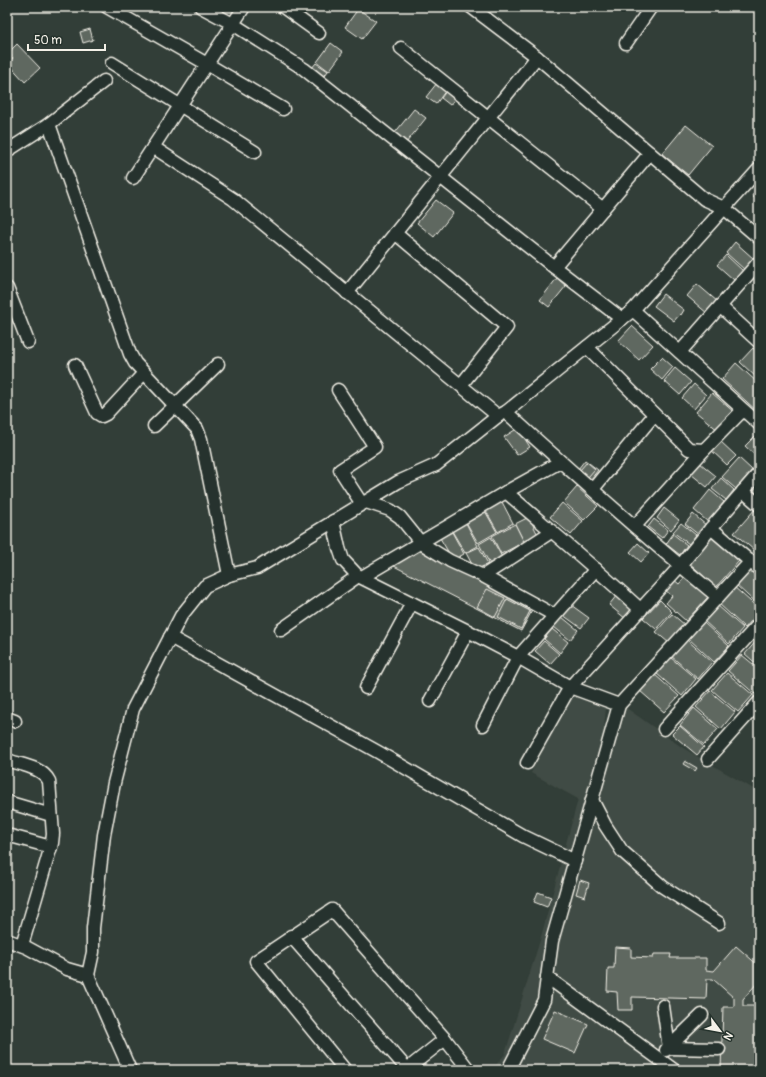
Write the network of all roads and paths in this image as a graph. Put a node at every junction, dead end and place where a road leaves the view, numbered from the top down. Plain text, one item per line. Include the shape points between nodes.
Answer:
1 (106, 7) edge
2 (201, 7) edge
3 (244, 7) edge
4 (283, 7) edge
5 (471, 7) edge
6 (652, 7) edge
7 (233, 24) junction
8 (319, 33) dead end
9 (626, 43) dead end
10 (401, 48) dead end
11 (537, 57) junction
12 (112, 63) dead end
13 (207, 64) junction
14 (104, 81) dead end
15 (180, 106) junction
16 (283, 109) dead end
17 (489, 118) junction
18 (49, 124) junction
19 (153, 147) junction
20 (7, 151) edge
21 (255, 152) dead end
22 (650, 153) junction
23 (759, 169) edge
24 (441, 177) junction
25 (133, 178) dead end
26 (724, 208) junction
27 (603, 210) junction
28 (395, 233) junction
29 (759, 238) edge
30 (759, 262) edge
31 (554, 267) junction
32 (7, 288) edge
33 (347, 292) junction
34 (721, 307) junction
35 (633, 310) junction
36 (622, 319) junction
37 (28, 342) dead end
38 (759, 342) edge
39 (587, 348) junction
40 (680, 352) junction
41 (218, 364) dead end
42 (75, 365) dead end
43 (144, 373) junction
44 (461, 385) junction
45 (338, 390) dead end
46 (175, 406) junction
47 (743, 410) junction
48 (502, 414) junction
49 (654, 415) junction
50 (759, 424) edge
51 (154, 426) dead end
52 (704, 450) junction
53 (560, 462) junction
54 (759, 473) edge
55 (592, 489) junction
56 (743, 491) junction
57 (506, 492) junction
58 (364, 503) junction
59 (759, 505) edge
60 (333, 522) junction
61 (635, 526) junction
62 (711, 528) junction
63 (551, 532) junction
64 (420, 543) junction
65 (755, 565) edge
66 (680, 566) junction
67 (596, 569) junction
68 (229, 575) junction
69 (360, 576) junction
70 (483, 576) junction
71 (718, 597) junction
72 (412, 603) junction
73 (641, 610) junction
74 (554, 616) junction
75 (759, 624) edge
76 (281, 630) dead end
77 (468, 631) junction
78 (170, 637) junction
79 (518, 657) junction
80 (570, 687) junction
81 (366, 688) dead end
82 (430, 701) dead end
83 (759, 702) edge
84 (619, 706) junction
85 (483, 725) dead end
86 (664, 729) dead end
87 (708, 759) dead end
88 (7, 760) edge
89 (527, 763) dead end
90 (592, 800) junction
91 (7, 802) edge
92 (51, 815) junction
93 (7, 835) edge
94 (51, 847) junction
95 (575, 861) junction
96 (719, 923) dead end
97 (291, 936) junction
98 (7, 940) edge
99 (22, 945) junction
100 (88, 975) junction
101 (547, 977) junction
102 (663, 1006) dead end
103 (702, 1016) dead end
104 (445, 1039) junction
105 (669, 1048) junction
106 (719, 1049) dead end
107 (658, 1058) junction
108 (130, 1070) edge
109 (345, 1070) edge
110 (407, 1070) edge
111 (469, 1070) edge
112 (508, 1070) edge
113 (674, 1070) edge

1 - 13 street
2 - 7 street
3 - 7 street
4 - 8 street
5 - 11 street
6 - 9 street
7 - 13 street
7 - 24 street via 304,69
10 - 17 street
11 - 17 street
11 - 22 street
12 - 15 street
13 - 15 street
13 - 16 street
14 - 18 street
15 - 19 street
15 - 21 street
17 - 24 street
17 - 27 street
18 - 20 street
18 - 43 street via 130,354
19 - 25 street
19 - 33 street via 233,199
22 - 26 street via 704,199
22 - 27 street
23 - 26 street
24 - 28 street
24 - 31 street
26 - 29 street
26 - 35 street
27 - 31 street
28 - 33 street
28 - 44 street via 507,327
30 - 34 street
31 - 36 street
32 - 37 street
33 - 44 street
34 - 38 street
34 - 40 street
35 - 36 street
35 - 40 street
36 - 39 street
39 - 48 street
39 - 49 street
40 - 47 street
41 - 46 street
42 - 43 street via 97,413 102,416
43 - 46 street
44 - 48 street
45 - 58 street via 375,447 340,470
46 - 51 street
46 - 68 street via 202,438
47 - 50 street
47 - 52 street
48 - 53 street
48 - 58 street via 436,465 398,482
49 - 52 street via 689,449
49 - 55 street
52 - 61 street
53 - 55 street
53 - 57 street
54 - 56 street
55 - 61 street
56 - 59 street
56 - 62 street
57 - 63 street
57 - 64 street
58 - 60 street
58 - 64 street via 390,510 400,517
60 - 68 street via 257,568
60 - 69 street via 343,560
61 - 66 street
62 - 65 street
62 - 66 street
63 - 67 street
63 - 70 street
64 - 69 street
64 - 70 street via 450,561
65 - 71 street
66 - 71 street
66 - 73 street
67 - 73 street
67 - 74 street
68 - 78 street via 206,586 181,616
69 - 72 street
69 - 76 street
70 - 74 street
71 - 84 street
72 - 77 street
72 - 81 street
73 - 80 street
74 - 79 street
75 - 86 street
77 - 79 street
77 - 82 street
78 - 95 street via 378,752 522,836
78 - 100 street via 133,709 114,783 104,835 93,928 93,952
79 - 80 street
79 - 85 street
80 - 84 street
80 - 89 street
83 - 87 street
84 - 90 street
88 - 92 street via 34,768 46,776 49,781
90 - 95 street
90 - 96 street via 622,851 664,887
91 - 92 street
92 - 94 street
93 - 94 street
94 - 99 street
95 - 101 street via 552,941
97 - 104 street via 332,910
97 - 109 street via 256,961
97 - 110 street
98 - 99 street
99 - 100 street via 67,969
100 - 108 street
101 - 107 street
101 - 112 street via 544,1000
102 - 105 street
103 - 105 street
104 - 110 street
104 - 111 street
105 - 106 street
105 - 107 street
107 - 113 street

